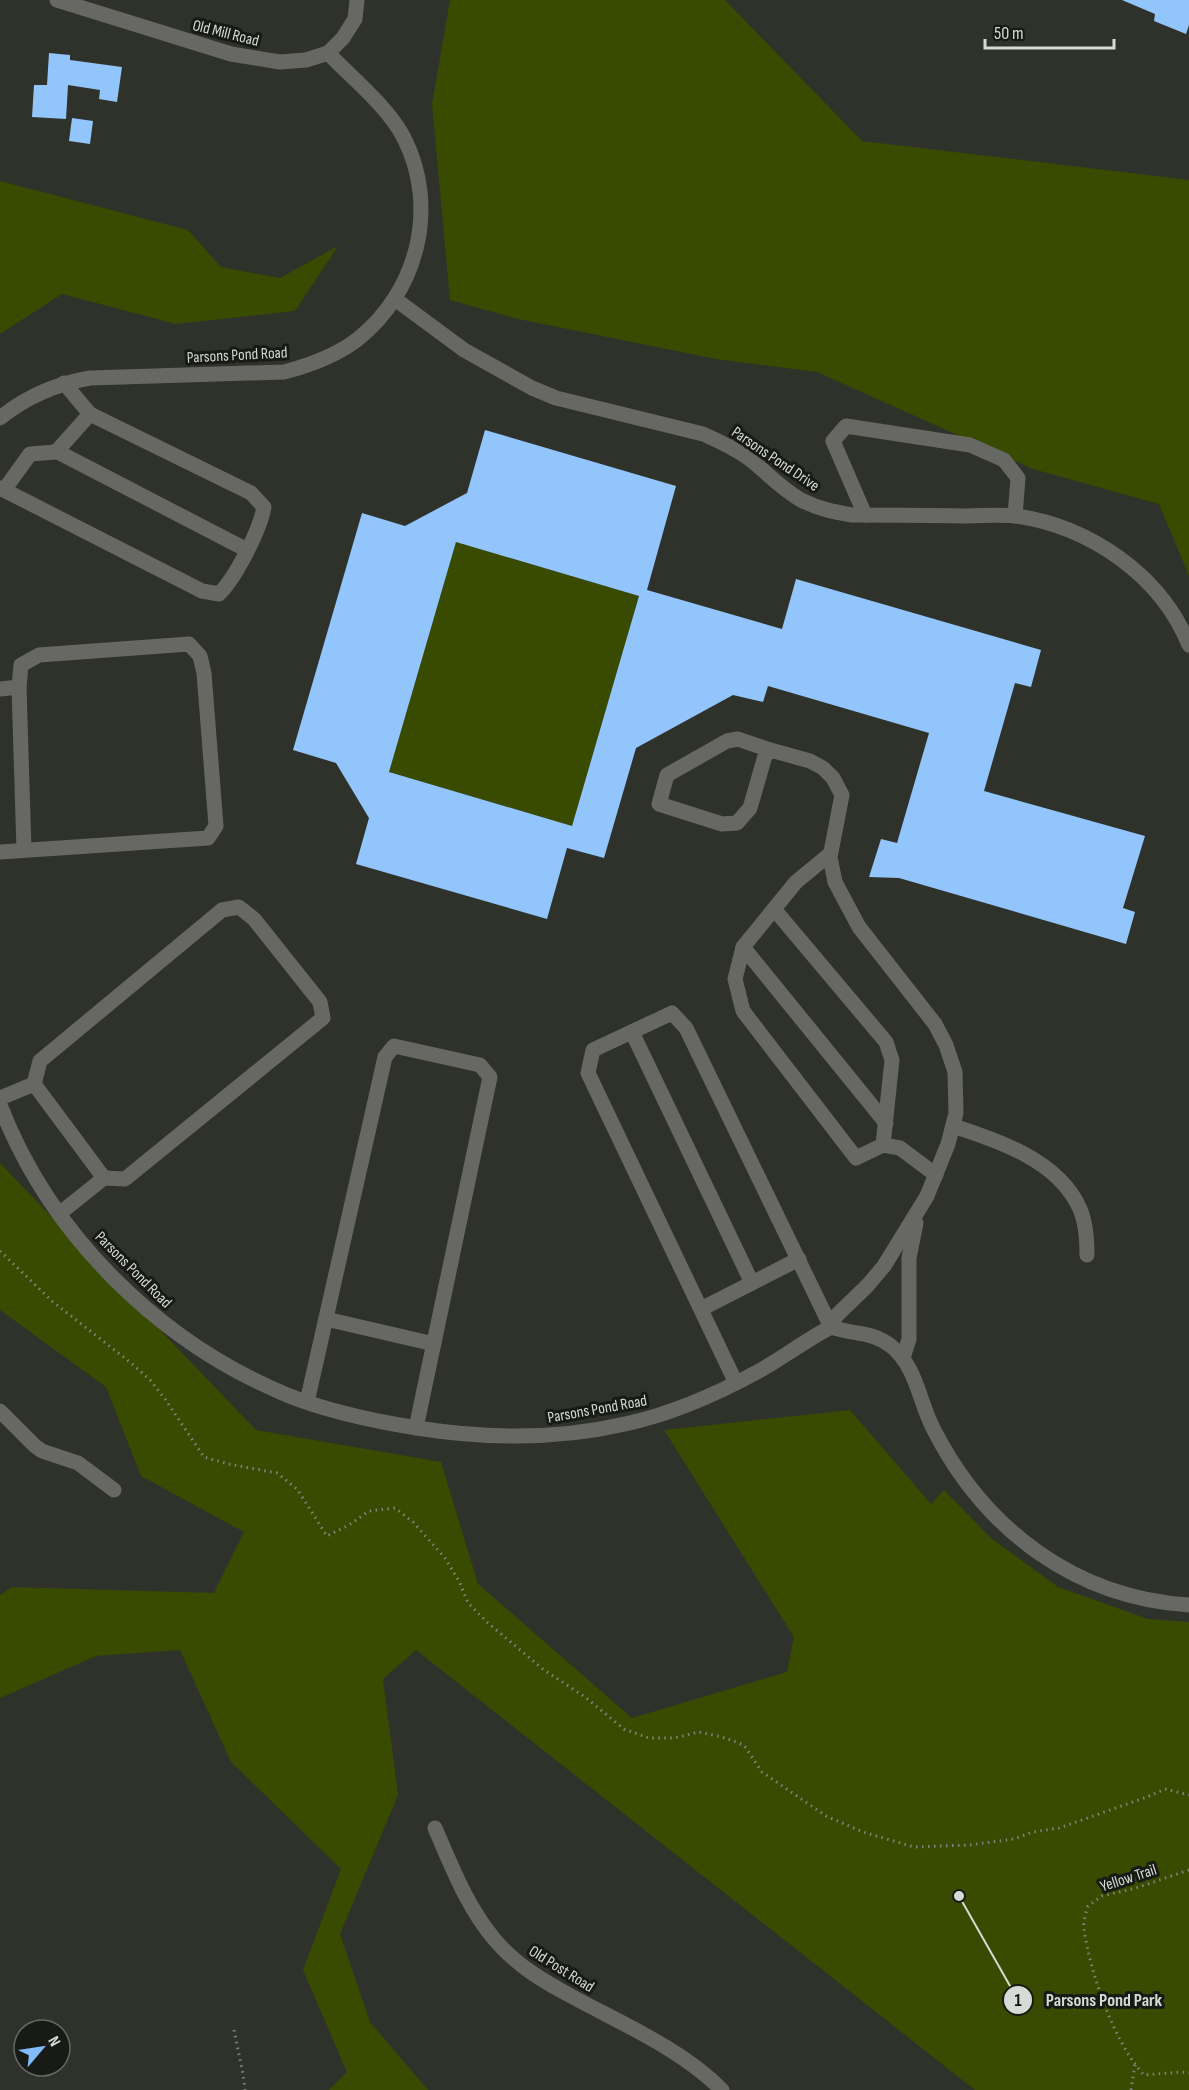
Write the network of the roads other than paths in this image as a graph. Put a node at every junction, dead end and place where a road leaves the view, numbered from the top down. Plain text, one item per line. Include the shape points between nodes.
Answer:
1 (57, 0) edge
2 (357, 0) edge
3 (328, 53) junction
4 (395, 299) junction
5 (64, 383) junction
6 (90, 414) junction
7 (0, 418) edge
8 (56, 451) junction
9 (2, 489) edge
10 (866, 515) junction
11 (1015, 516) junction
12 (247, 550) junction
13 (1189, 645) edge
14 (19, 687) junction
15 (0, 689) edge
16 (766, 749) junction
17 (24, 850) junction
18 (0, 852) edge
19 (830, 854) junction
20 (774, 909) junction
21 (743, 947) junction
22 (632, 1032) junction
23 (34, 1084) junction
24 (0, 1098) edge
25 (0, 1106) edge
26 (886, 1123) junction
27 (953, 1126) junction
28 (884, 1145) junction
29 (936, 1175) junction
30 (104, 1178) junction
31 (59, 1214) junction
32 (918, 1214) junction
33 (1087, 1255) dead end
34 (799, 1259) junction
35 (752, 1283) junction
36 (701, 1309) junction
37 (326, 1319) junction
38 (831, 1327) junction
39 (434, 1344) junction
40 (903, 1358) junction
41 (736, 1383) junction
42 (307, 1402) junction
43 (0, 1411) edge
44 (416, 1428) junction
45 (114, 1490) dead end
46 (1189, 1605) edge
47 (435, 1828) dead end
48 (722, 2090) edge

1 - 3 street, Old Mill Road via 231,54 280,62
2 - 3 street via 355,19 343,39
3 - 4 street, Parsons Pond Road via 395,125 417,175 421,226 416,251
4 - 5 street, Parsons Pond Road via 358,339 309,366 284,372 90,378
4 - 10 street, Parsons Pond Drive via 464,350 532,388 556,398 703,435 748,458 804,501 826,510
5 - 6 street
5 - 7 street, Parsons Pond Road via 16,405
6 - 8 street
6 - 12 street via 251,493 264,507
8 - 9 street via 30,454
8 - 12 street
9 - 12 street via 202,591 219,594 229,585
10 - 11 street, Parsons Pond Drive
10 - 11 street via 833,441 846,426 970,445 1004,460 1018,478
11 - 13 street, Parsons Pond Drive via 1077,532 1129,565 1170,610
14 - 15 street
14 - 17 street
14 - 17 street via 21,665 39,655 189,644 200,656 204,673 216,826 208,838
16 - 16 street via 750,808 736,823 722,824 659,804 667,775 727,741 738,739
16 - 19 street via 810,760 833,778 842,795
17 - 18 street
19 - 20 street via 796,882
19 - 27 street via 835,882 859,927 946,1045 957,1093
20 - 21 street
20 - 26 street via 886,1042 892,1060
21 - 26 street
21 - 28 street via 735,979 743,1011 856,1158
22 - 34 street via 672,1013 686,1028
22 - 35 street
22 - 36 street via 592,1050 588,1073
23 - 24 street
23 - 30 street
23 - 30 street via 40,1061 222,910 239,907 254,920 320,1002 323,1018 125,1179
25 - 31 street, Parsons Pond Road via 24,1158
26 - 28 street
27 - 29 street
27 - 33 street via 1025,1155 1061,1179 1081,1211
28 - 29 street via 900,1148
29 - 32 street
30 - 31 street
31 - 42 street, Parsons Pond Road via 104,1269 171,1329 247,1376
32 - 38 street via 884,1266 836,1316
32 - 40 street via 909,1258 909,1339
34 - 35 street
34 - 38 street
35 - 36 street
36 - 41 street
37 - 39 street
37 - 39 street via 385,1057 394,1046 480,1065 490,1077
37 - 42 street
38 - 40 street via 876,1337
38 - 41 street, Parsons Pond Road
39 - 44 street
40 - 46 street via 950,1460 992,1515 1019,1539 1077,1576 1107,1588 1137,1598
41 - 44 street, Parsons Pond Road via 668,1412 584,1432 498,1437
42 - 44 street, Parsons Pond Road via 373,1421
43 - 45 street via 35,1446 78,1463
47 - 48 street, Old Post Road via 478,1918 517,1962 686,2059

